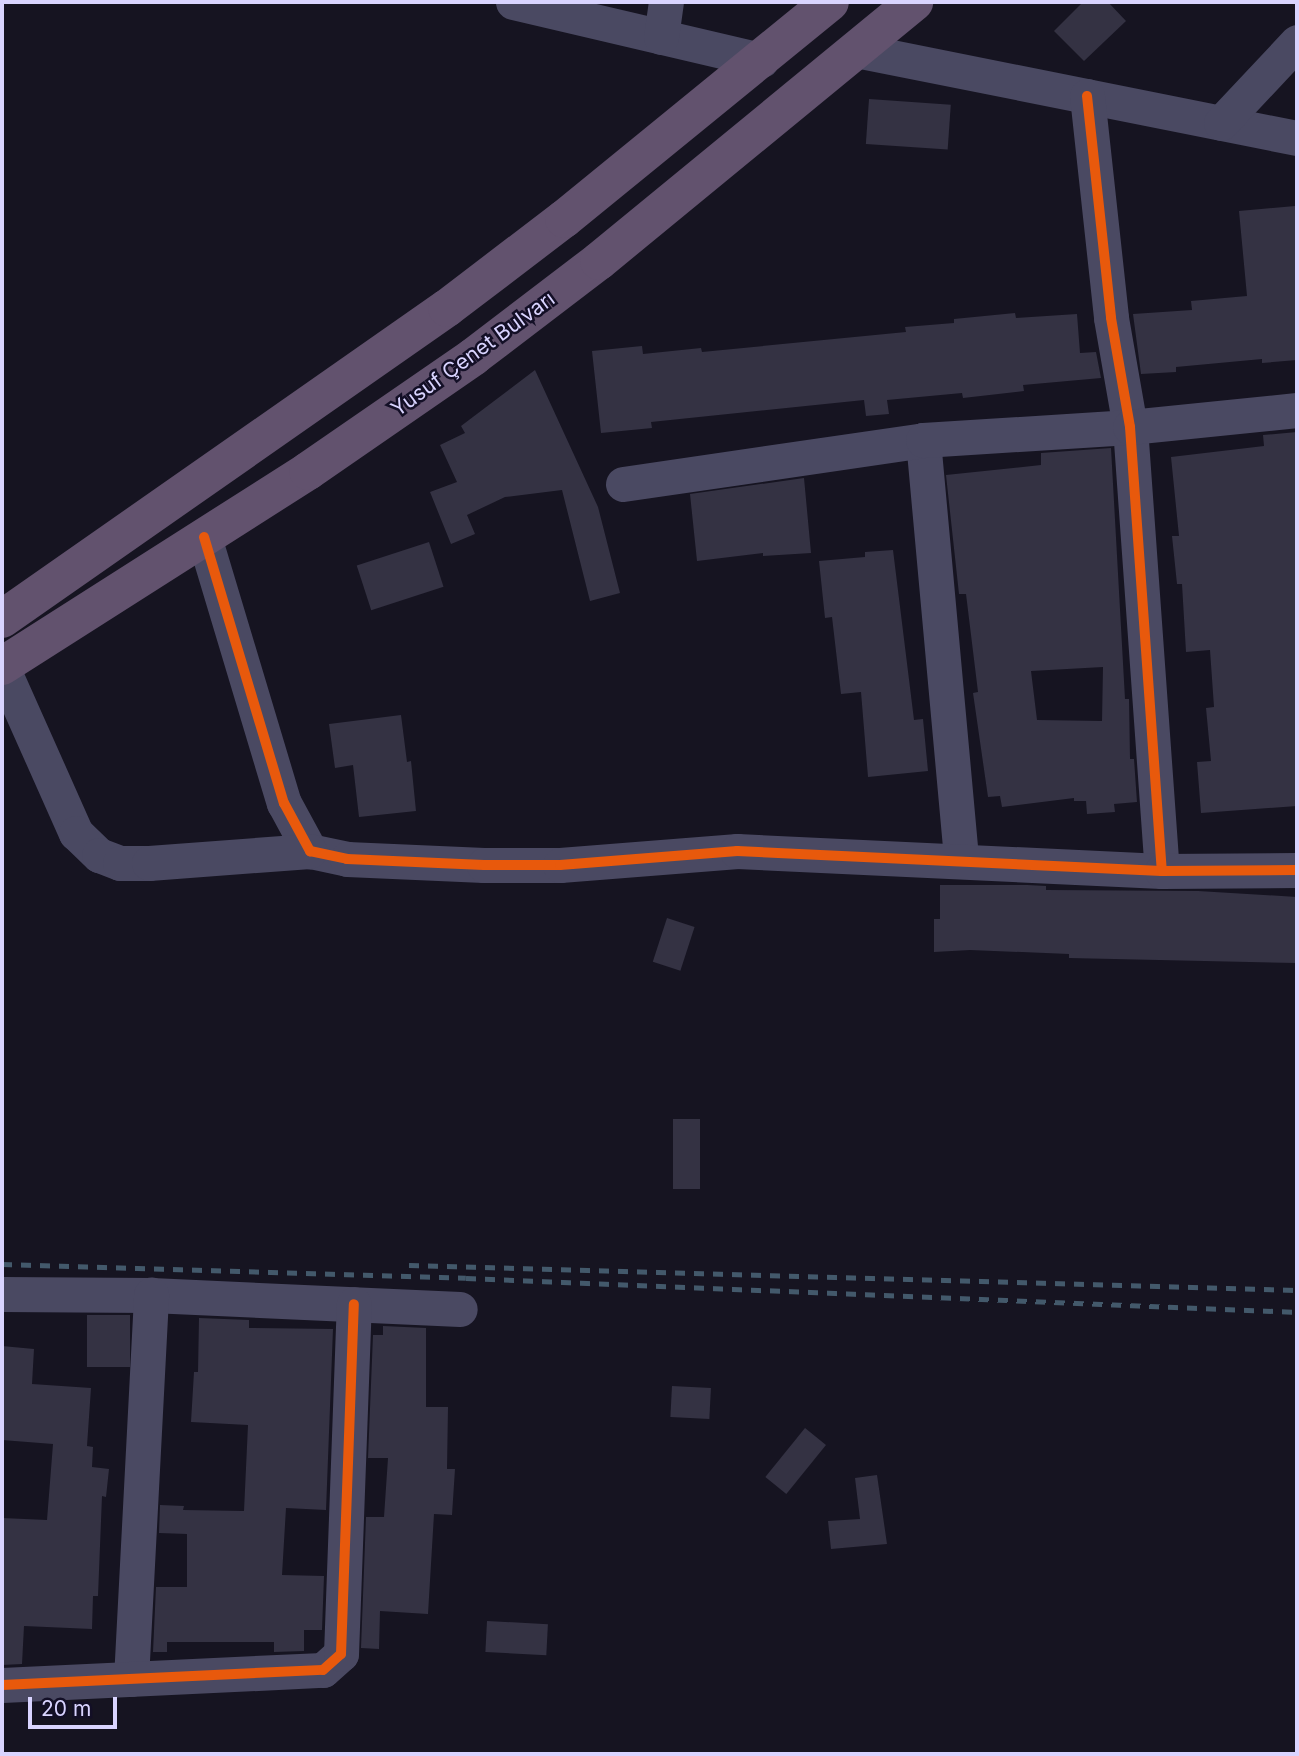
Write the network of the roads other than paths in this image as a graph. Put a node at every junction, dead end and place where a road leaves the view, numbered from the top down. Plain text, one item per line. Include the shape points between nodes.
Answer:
1 (513, 2) edge
2 (666, 2) edge
3 (830, 2) edge
4 (914, 2) edge
5 (661, 37) junction
6 (1297, 42) edge
7 (856, 50) junction
8 (761, 60) junction
9 (1087, 96) junction
10 (1221, 123) junction
11 (1297, 138) edge
12 (1297, 410) edge
13 (1130, 427) junction
14 (923, 440) junction
15 (623, 484) dead end
16 (204, 537) junction
17 (15, 610) edge
18 (2, 667) edge
19 (310, 852) junction
20 (961, 859) junction
21 (1297, 870) edge
22 (1162, 871) junction
23 (2, 1294) edge
24 (151, 1295) junction
25 (354, 1304) junction
26 (460, 1309) dead end
27 (131, 1679) junction
28 (2, 1685) edge

1 - 5 street
2 - 5 street
3 - 8 highway
4 - 7 highway, Yusuf Çenet Bulvarı
5 - 8 street
6 - 10 street
7 - 9 street
7 - 16 highway, Yusuf Çenet Bulvarı via 527,317 383,420
8 - 17 highway via 447,308
9 - 10 street
9 - 13 street via 1111,318
10 - 11 street
12 - 13 street
13 - 14 street
13 - 22 street
14 - 15 street
14 - 20 street
16 - 18 highway, Yusuf Çenet Bulvarı
16 - 19 street via 284,803
18 - 19 street via 76,833 99,855 120,863 149,863
19 - 20 street via 347,859 560,866 737,851
20 - 22 street
21 - 22 street
23 - 24 street
24 - 25 street
24 - 27 street
25 - 26 street
25 - 27 street via 341,1654 323,1670
27 - 28 street

